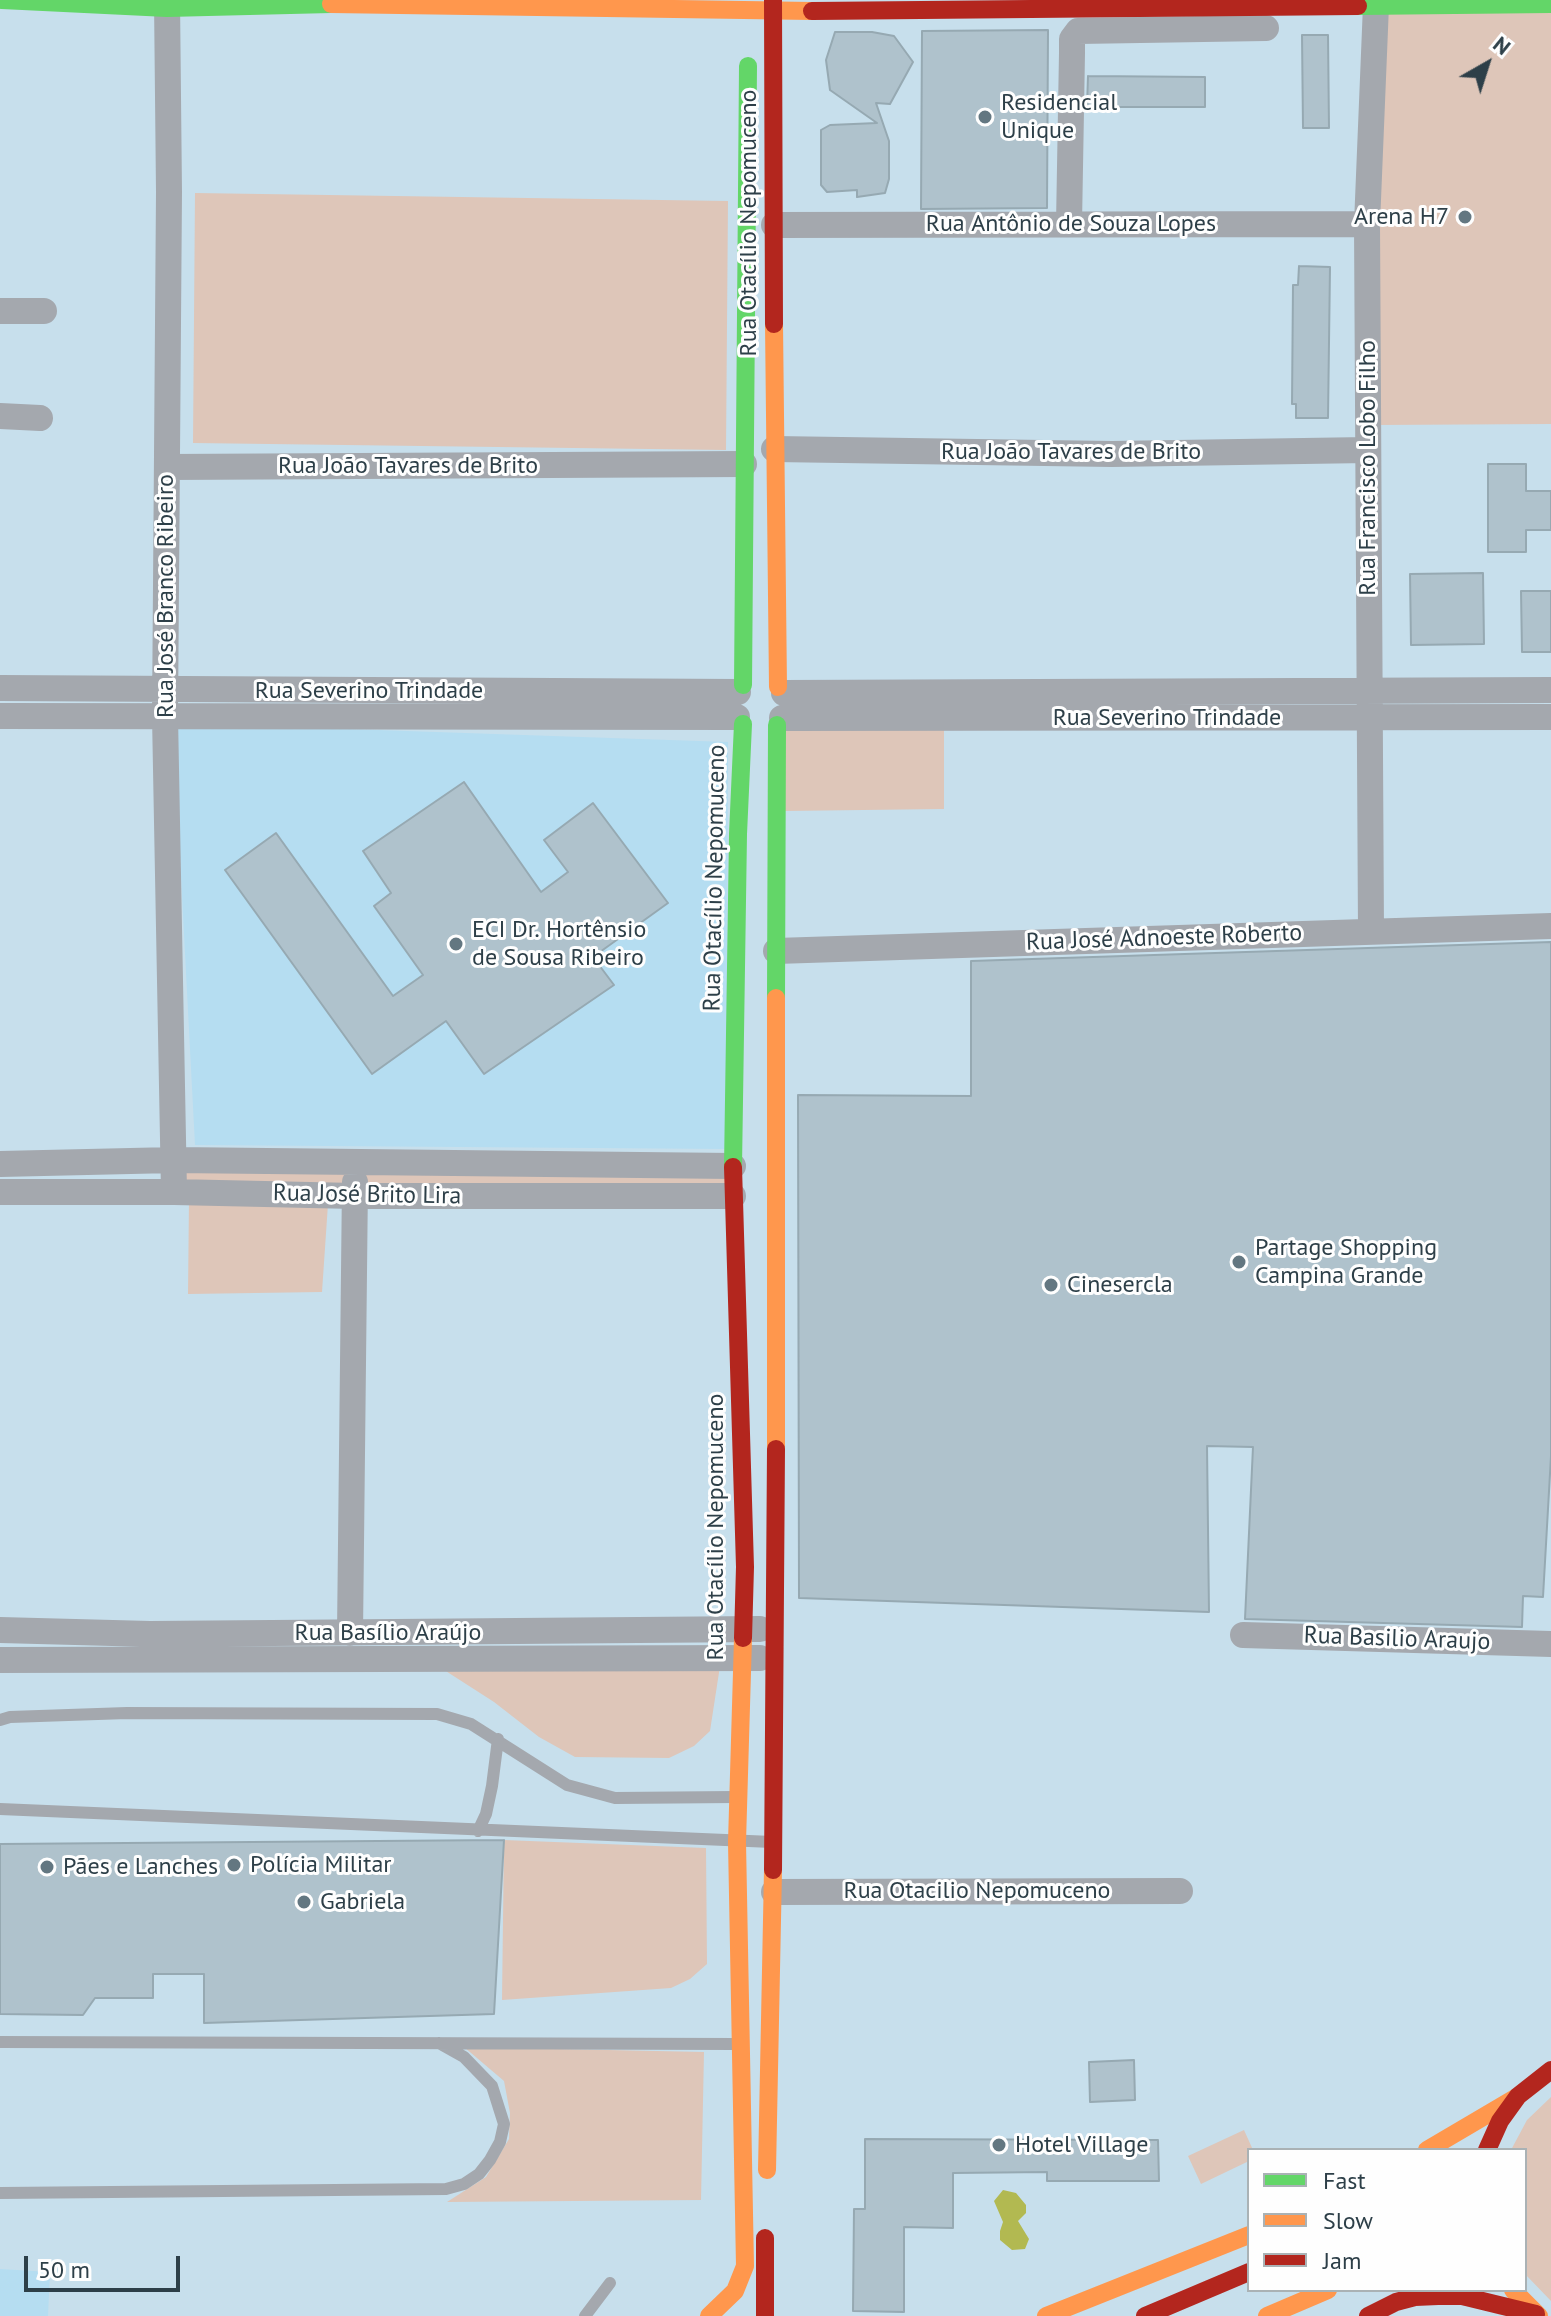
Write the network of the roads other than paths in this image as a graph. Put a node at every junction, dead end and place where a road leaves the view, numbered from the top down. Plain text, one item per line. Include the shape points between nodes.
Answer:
1 (3, 0) edge
2 (167, 4) edge
3 (1551, 4) edge
4 (773, 5) edge
5 (1376, 5) junction
6 (749, 20) edge
7 (1266, 28) dead end
8 (1068, 214) junction
9 (1367, 224) junction
10 (774, 225) junction
11 (0, 311) edge
12 (44, 311) dead end
13 (0, 416) edge
14 (40, 418) dead end
15 (774, 449) junction
16 (1367, 450) junction
17 (744, 464) junction
18 (167, 467) junction
19 (0, 688) edge
20 (1482, 690) junction
21 (1551, 690) edge
22 (1368, 691) junction
23 (165, 703) junction
24 (740, 704) junction
25 (780, 706) junction
26 (0, 716) edge
27 (1551, 717) edge
28 (1483, 718) junction
29 (1370, 719) junction
30 (1551, 926) edge
31 (1371, 931) junction
32 (776, 951) junction
33 (174, 1160) junction
34 (354, 1162) junction
35 (0, 1164) edge
36 (733, 1166) junction
37 (0, 1192) edge
38 (174, 1192) junction
39 (355, 1196) junction
40 (733, 1196) junction
41 (775, 1629) junction
42 (0, 1630) edge
43 (743, 1630) junction
44 (350, 1633) junction
45 (1243, 1635) dead end
46 (1551, 1644) edge
47 (774, 1657) junction
48 (0, 1660) edge
49 (740, 1660) junction
50 (0, 1720) edge
51 (498, 1739) junction
52 (756, 1797) junction
53 (0, 1809) edge
54 (478, 1831) junction
55 (737, 1842) junction
56 (774, 1842) junction
57 (1180, 1891) dead end
58 (774, 1892) junction
59 (0, 2042) edge
60 (437, 2042) junction
61 (742, 2044) junction
62 (770, 2044) junction
63 (1551, 2070) edge
64 (1518, 2096) junction
65 (1430, 2148) edge
66 (1488, 2148) edge
67 (766, 2185) dead end
68 (0, 2193) edge
69 (744, 2217) junction
70 (1247, 2236) edge
71 (1247, 2273) edge
72 (610, 2283) dead end
73 (1323, 2292) edge
74 (1515, 2292) edge
75 (1538, 2315) edge
76 (585, 2316) edge
77 (709, 2316) edge
78 (765, 2316) edge
79 (1046, 2316) edge
80 (1145, 2316) edge
81 (1267, 2316) edge
82 (1368, 2316) edge

1 - 2 main road
2 - 6 main road via 367,3
2 - 18 street, Rua José Branco Ribeiro
3 - 5 main road
4 - 5 main road
4 - 6 main road
4 - 10 main road, Rua Otacílio Nepomuceno
5 - 9 street, Rua Francisco Lobo Filho
6 - 17 main road, Rua Otacílio Nepomuceno
7 - 8 street via 1078,31 1072,39
8 - 9 street, Rua Antônio de Souza Lopes
8 - 10 street, Rua Antônio de Souza Lopes
9 - 16 street, Rua Francisco Lobo Filho
10 - 15 main road, Rua Otacílio Nepomuceno
11 - 12 street
13 - 14 street
15 - 16 street, Rua João Tavares de Brito via 1112,454
15 - 25 main road, Rua Otacílio Nepomuceno
16 - 22 street, Rua Francisco Lobo Filho
17 - 18 street, Rua João Tavares de Brito
17 - 24 main road, Rua Otacílio Nepomuceno
18 - 23 street, Rua José Branco Ribeiro
19 - 23 street, Rua Severino Trindade
20 - 21 street, Rua Severino Trindade
20 - 22 street, Rua Severino Trindade
20 - 28 street
22 - 25 street, Rua Severino Trindade
22 - 29 street, Rua Francisco Lobo Filho
23 - 24 street, Rua Severino Trindade
23 - 26 street, Rua Severino Trindade
23 - 33 street, Rua José Branco Ribeiro
24 - 25 main road via 757,679 765,679
24 - 25 main road via 756,730 771,728
24 - 36 main road, Rua Otacílio Nepomuceno
25 - 29 street, Rua Severino Trindade
25 - 32 main road, Rua Otacílio Nepomuceno
27 - 28 street, Rua Severino Trindade
28 - 29 street, Rua Severino Trindade
29 - 31 street, Rua Francisco Lobo Filho
30 - 31 street, Rua José Adnoeste Roberto
31 - 32 street, Rua José Adnoeste Roberto
32 - 41 main road, Rua Otacílio Nepomuceno
33 - 34 street, Rua José Brito Lira
33 - 35 street, Rua José Brito Lira
33 - 38 street, Rua José Branco Ribeiro
34 - 36 street, Rua José Brito Lira
34 - 39 street
36 - 40 main road, Rua Otacílio Nepomuceno
37 - 38 street, Rua José Brito Lira
38 - 39 street, Rua José Brito Lira
39 - 40 street, Rua José Brito Lira
39 - 44 street
40 - 43 main road, Rua Otacílio Nepomuceno
41 - 43 street, Rua Basílio Araújo
41 - 47 main road, Rua Otacílio Nepomuceno
42 - 44 street, Rua Basílio Araújo
43 - 44 street, Rua Basílio Araújo
43 - 49 main road, Rua Otacílio Nepomuceno
45 - 46 street, Rua Basilio Araujo
47 - 49 street, Rua Basílio Araújo
47 - 52 main road, Rua Otacílio Nepomuceno
48 - 49 street, Rua Basílio Araújo
49 - 52 main road, Rua Otacílio Nepomuceno
50 - 51 lane via 127,1713 437,1714
51 - 52 lane via 567,1785 615,1798
51 - 54 lane via 486,1814
52 - 55 main road, Rua Otacílio Nepomuceno
52 - 56 main road, Rua Otacílio Nepomuceno
53 - 54 lane
54 - 55 lane
55 - 56 lane
55 - 61 main road, Rua Otacílio Nepomuceno
56 - 58 main road, Rua Otacílio Nepomuceno
57 - 58 street, Rua Otacilio Nepomuceno
58 - 62 main road, Rua Otacílio Nepomuceno
59 - 60 lane
60 - 61 lane
60 - 68 lane via 464,2057 492,2086 504,2124 490,2160 464,2184 446,2189
61 - 62 lane
61 - 69 main road, Rua Otacílio Nepomuceno
62 - 67 main road, Rua Otacílio Nepomuceno
63 - 64 main road
64 - 65 main road
64 - 66 main road
69 - 77 main road, Rua Otacílio Nepomuceno via 745,2266 735,2291
69 - 78 main road via 766,2217
70 - 79 main road
71 - 80 main road
72 - 76 lane
73 - 81 main road
74 - 75 main road
75 - 82 main road via 1462,2296 1438,2296 1406,2299

